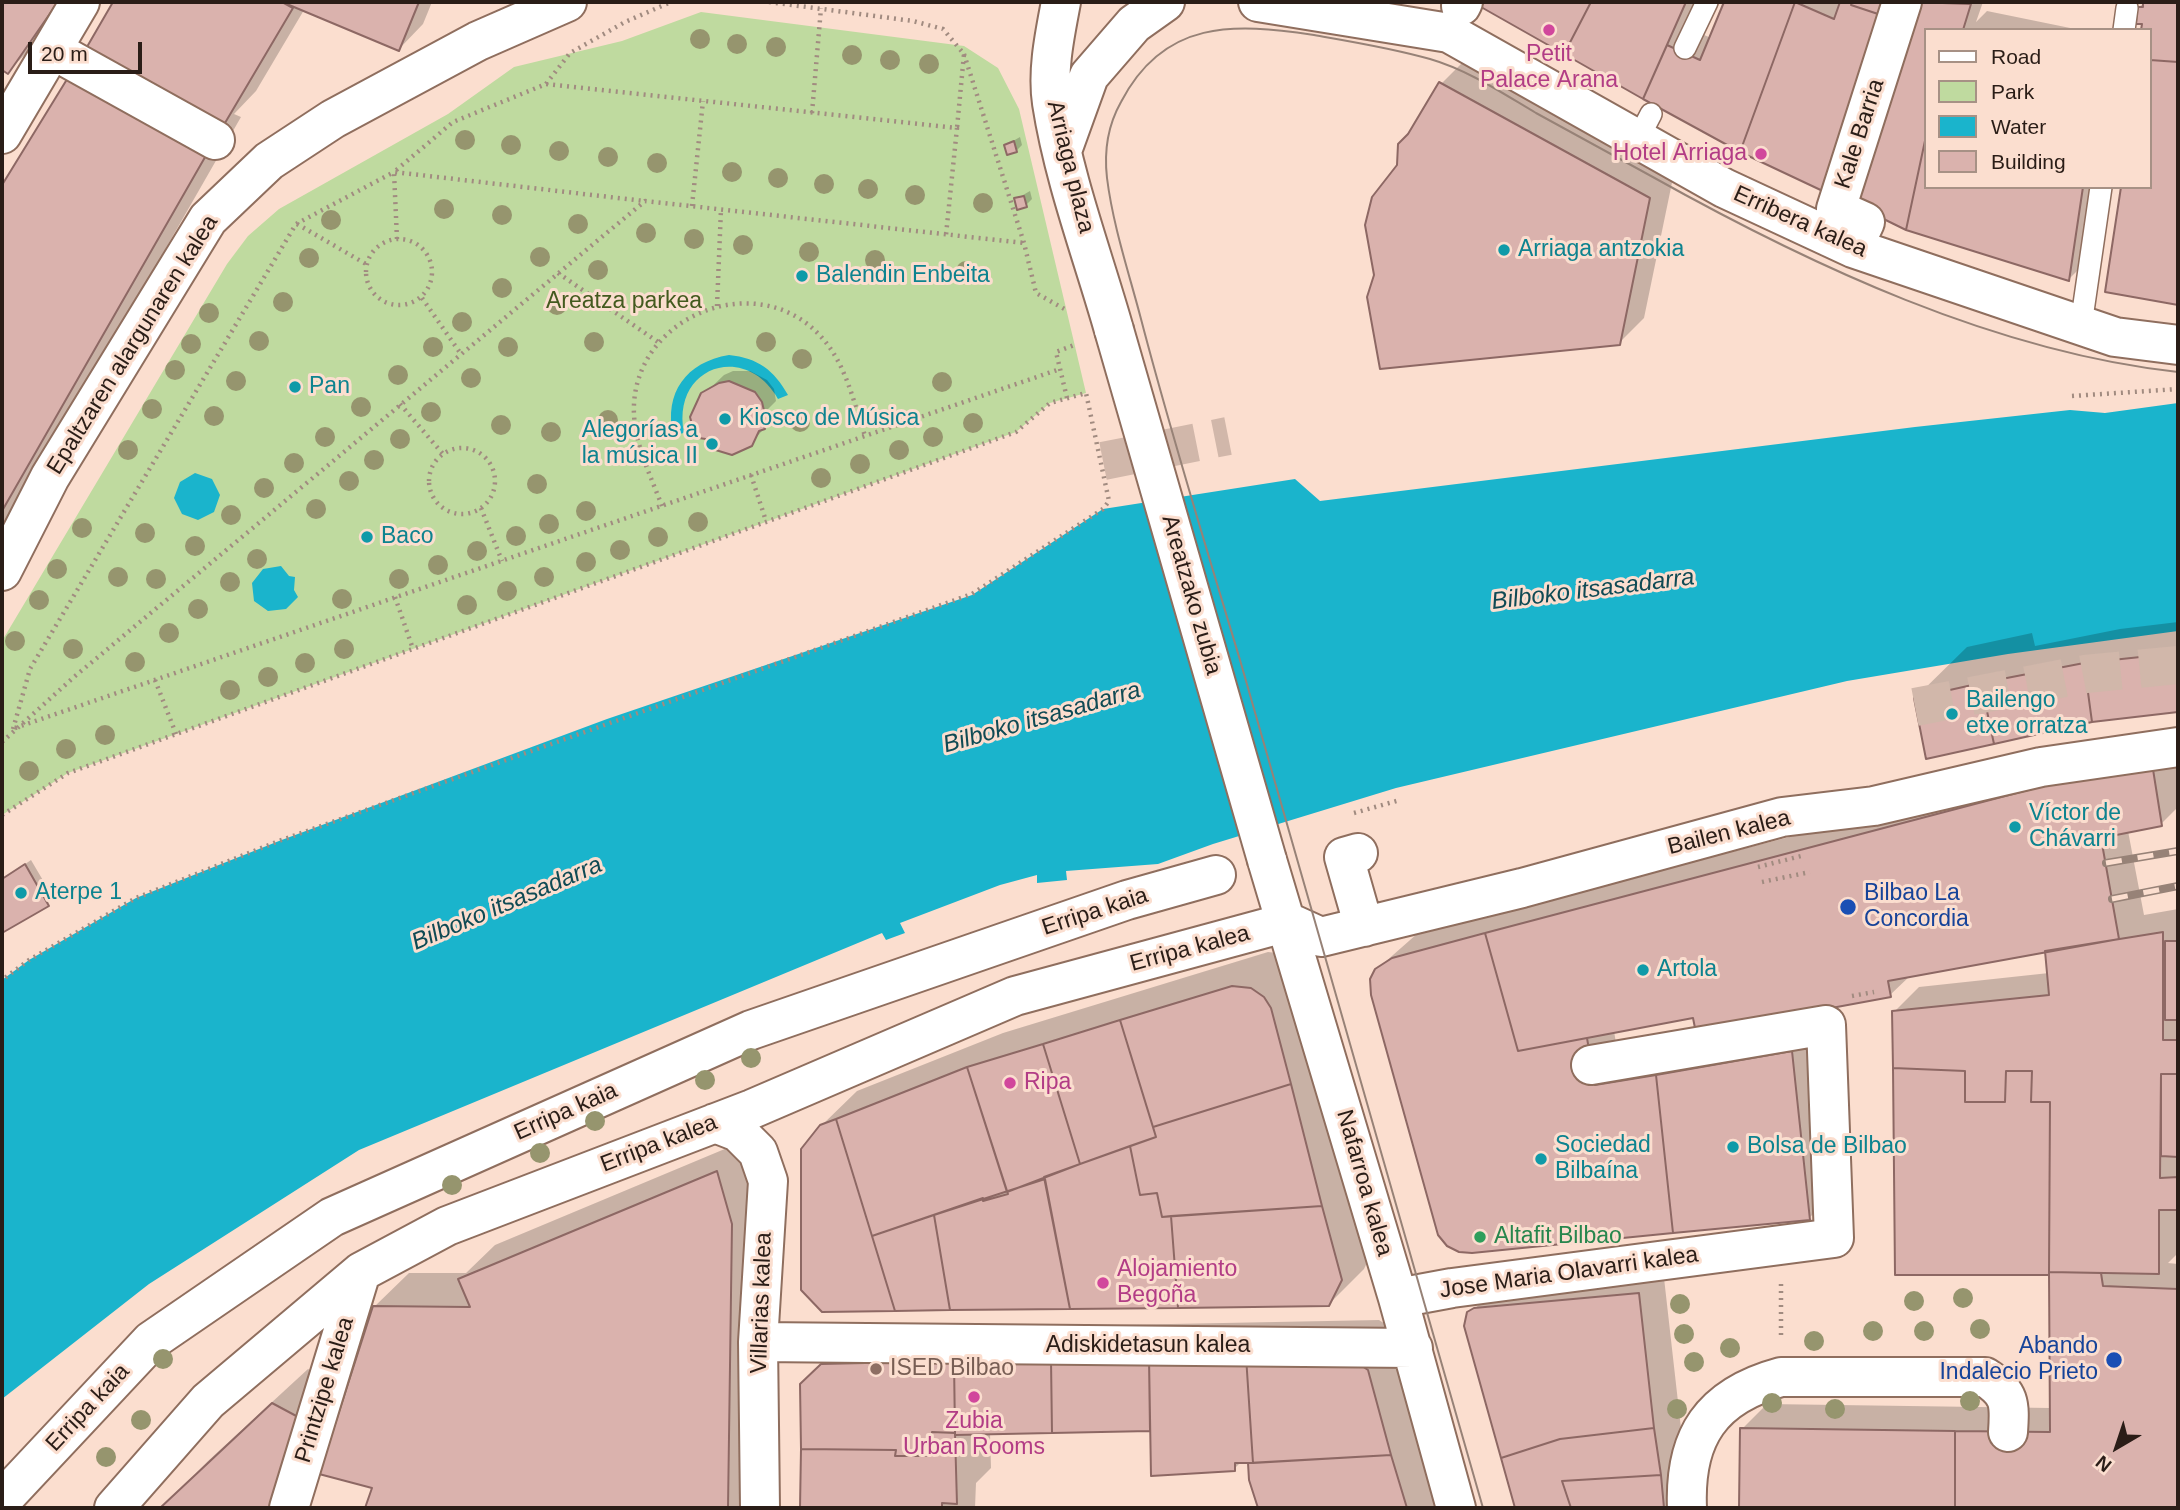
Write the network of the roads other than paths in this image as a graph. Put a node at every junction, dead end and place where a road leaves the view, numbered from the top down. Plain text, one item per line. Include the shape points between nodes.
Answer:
1 (80, 2) edge
2 (517, 2) edge
3 (567, 2) edge
4 (1061, 2) edge
5 (1165, 2) edge
6 (1258, 2) edge
7 (1707, 2) edge
8 (1902, 2) edge
9 (2127, 8) dead end
10 (1458, 13) edge
11 (2123, 28) edge
12 (478, 41) junction
13 (1685, 48) dead end
14 (53, 50) junction
15 (2, 134) edge
16 (215, 140) dead end
17 (1063, 148) junction
18 (2101, 189) edge
19 (1853, 248) junction
20 (2081, 325) junction
21 (1092, 335) joint
22 (2178, 345) edge
23 (2, 571) edge
24 (2178, 747) edge
25 (1358, 853) dead end
26 (1267, 860) joint
27 (1216, 875) dead end
28 (1288, 922) junction
29 (1364, 927) junction
30 (1591, 1065) dead end
31 (715, 1123) junction
32 (361, 1272) junction
33 (1398, 1298) junction
34 (758, 1342) junction
35 (1413, 1348) junction
36 (2008, 1432) dead end
37 (2, 1500) edge
38 (114, 1508) edge
39 (289, 1508) edge
40 (760, 1508) edge
41 (1456, 1508) edge
42 (1687, 1508) edge

1 - 14 street
2 - 12 street
3 - 12 street
4 - 17 street, Arriaga plaza via 1052,47 1052,101
5 - 17 street via 1134,24 1089,76
6 - 10 street
7 - 13 lane
8 - 19 street, Kale Barria via 1836,209 1864,222
9 - 11 lane
10 - 19 street, Erribera kalea via 1645,126 1724,188
12 - 23 street, Epaltzaren alargunaren kalea via 269,161 208,219 50,477
14 - 15 street
14 - 16 street
17 - 21 street, Arriaga plaza
18 - 20 lane
19 - 20 street, Erribera kalea
20 - 22 street, Erribera kalea via 2115,337
21 - 26 street, Areatzako zubia, bridge
24 - 29 street, Bailen kalea via 2041,767 1874,806 1782,817
25 - 29 street via 1344,857
26 - 28 street, Nafarroa kalea
27 - 37 street, Erripa kaia via 1127,900 751,1030 332,1217 151,1341
28 - 29 street, Bailen kalea via 1321,937
28 - 31 street, Erripa kalea via 1015,996
28 - 33 street, Nafarroa kalea
30 - 33 street, Jose Maria Olavarri kalea via 1826,1025 1834,1238
31 - 32 street, Erripa kalea via 447,1226
31 - 34 street, Villarias kalea via 738,1132 758,1152 768,1181
32 - 38 street, Erripa kalea via 208,1401
32 - 39 street, Printzipe kalea
33 - 35 street, Nafarroa kalea
34 - 35 street, Adiskidetasun kalea
34 - 40 street, Villarias kalea
35 - 41 street, Nafarroa kalea
36 - 42 street via 2010,1404 2001,1387 1985,1377 1781,1377 1750,1385 1698,1432 1686,1473

